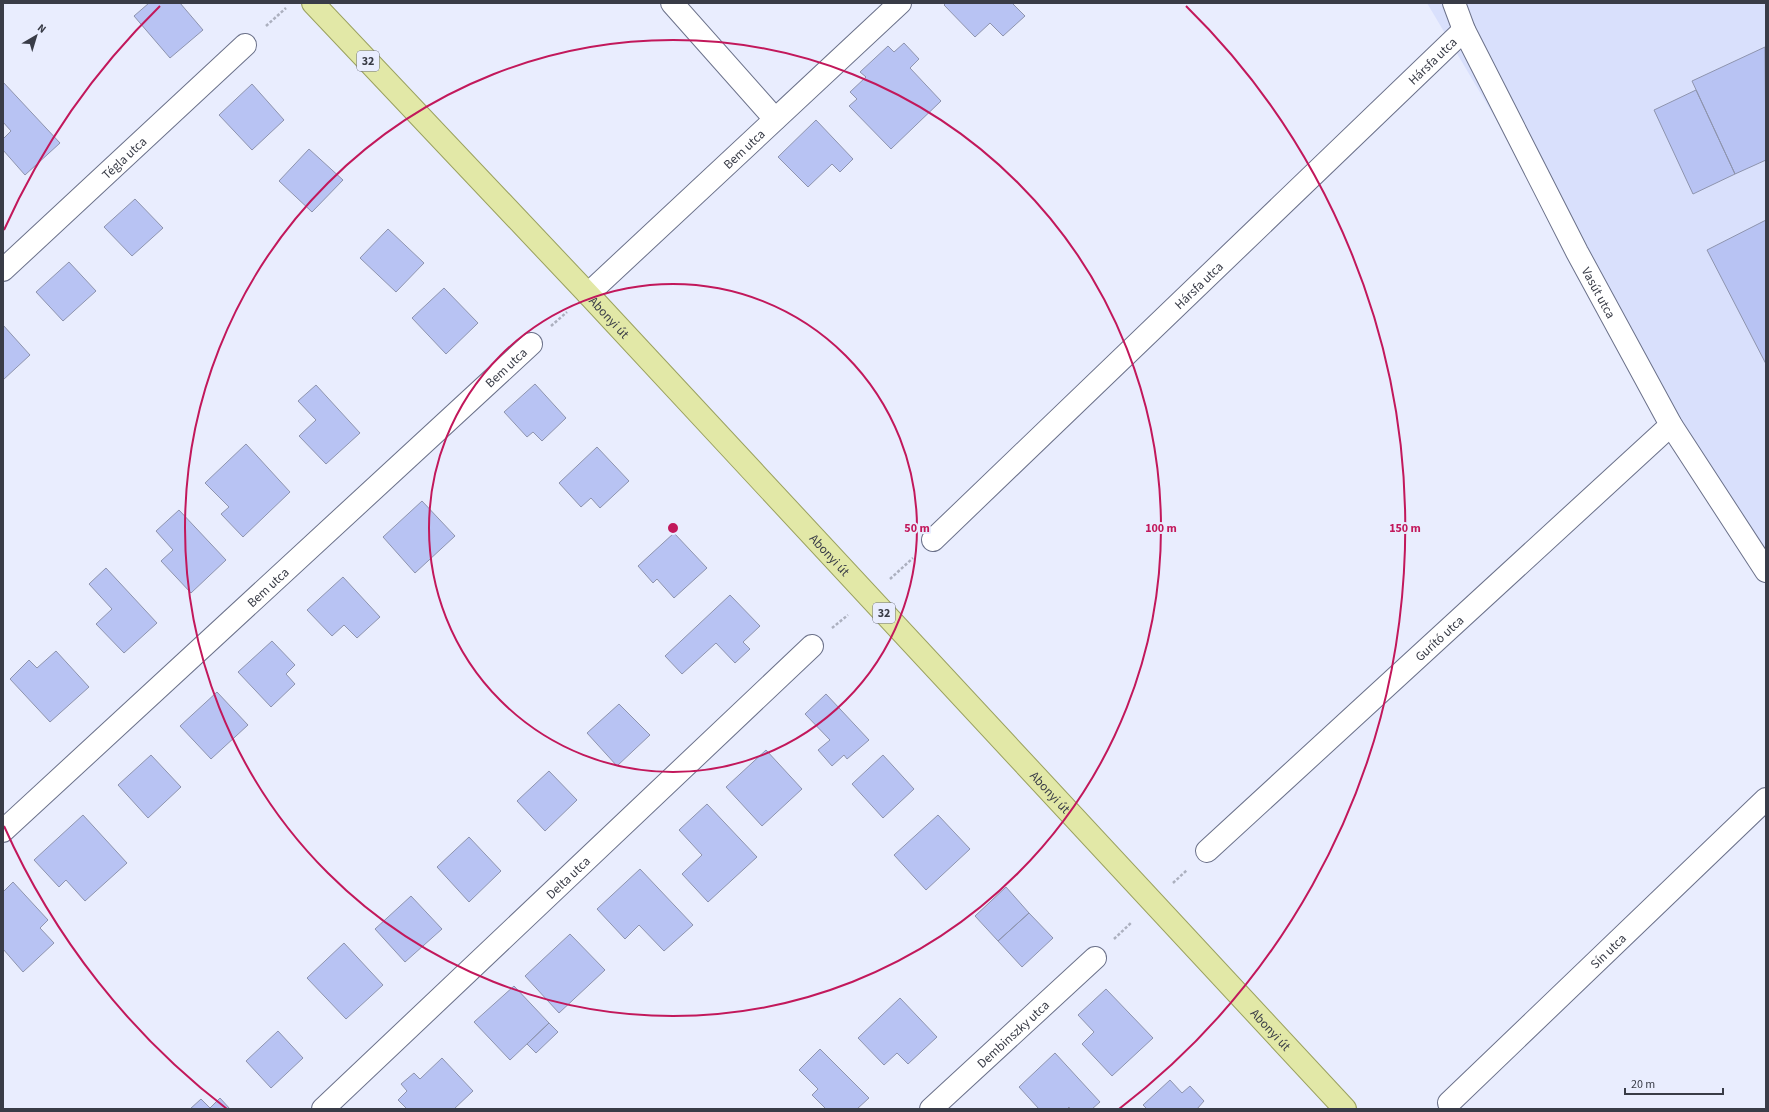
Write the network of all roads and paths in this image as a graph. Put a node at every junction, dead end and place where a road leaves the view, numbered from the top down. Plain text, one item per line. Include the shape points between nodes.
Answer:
1 (292, 3) edge
2 (313, 3) edge
3 (672, 3) edge
4 (900, 3) edge
5 (1454, 3) edge
6 (1464, 30) junction
7 (244, 45) joint
8 (775, 119) junction
9 (3, 270) edge
10 (588, 294) junction
11 (531, 344) joint
12 (1671, 425) junction
13 (933, 540) dead end
14 (1766, 571) edge
15 (812, 646) dead end
16 (1766, 799) edge
17 (3, 831) edge
18 (1207, 851) dead end
19 (1095, 958) dead end
20 (1449, 1103) dead end
21 (323, 1109) edge
22 (931, 1109) edge
23 (1345, 1109) edge

1 - 7 path
2 - 10 main road, Abonyi út / 32
3 - 8 street
4 - 8 street, Bem utca
5 - 6 street, Vasút utca
6 - 12 street, Vasút utca via 1577,252
6 - 13 street, Hársfa utca
7 - 9 street, Tégla utca
8 - 10 street, Bem utca
10 - 11 path
10 - 23 main road, Abonyi út / 32
11 - 17 street, Bem utca
12 - 14 street, Vasút utca
12 - 18 street, Gurító utca
15 - 21 street, Delta utca
16 - 20 street, Sín utca
19 - 22 street, Dembinszky utca

